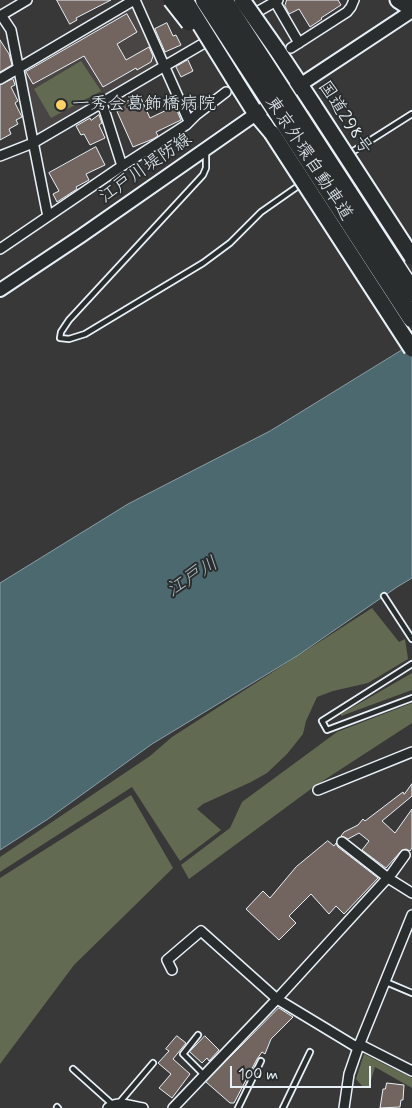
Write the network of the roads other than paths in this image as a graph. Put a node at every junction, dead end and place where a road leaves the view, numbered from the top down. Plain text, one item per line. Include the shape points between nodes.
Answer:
1 (27, 0) edge
2 (135, 0) edge
3 (171, 0) edge
4 (185, 0) edge
5 (205, 0) edge
6 (223, 0) edge
7 (242, 0) edge
8 (276, 0) edge
9 (354, 0) edge
10 (398, 0) edge
11 (406, 0) edge
12 (412, 9) edge
13 (0, 15) edge
14 (286, 50) junction
15 (222, 60) junction
16 (164, 65) junction
17 (19, 68) junction
18 (0, 80) edge
19 (235, 83) junction
20 (300, 84) junction
21 (102, 103) junction
22 (256, 114) junction
23 (412, 114) edge
24 (190, 121) junction
25 (33, 143) junction
26 (206, 148) junction
27 (0, 156) edge
28 (122, 166) junction
29 (49, 215) junction
30 (0, 249) edge
31 (412, 257) edge
32 (0, 290) edge
33 (412, 292) edge
34 (412, 318) edge
35 (412, 349) edge
36 (384, 596) dead end
37 (412, 639) edge
38 (412, 664) edge
39 (412, 698) edge
40 (412, 752) edge
41 (318, 790) dead end
42 (342, 842) dead end
43 (405, 855) dead end
44 (388, 878) junction
45 (412, 893) edge
46 (412, 914) edge
47 (172, 970) dead end
48 (385, 981) junction
49 (412, 993) edge
50 (277, 999) junction
51 (198, 1034) dead end
52 (358, 1046) junction
53 (310, 1052) dead end
54 (261, 1061) dead end
55 (153, 1064) dead end
56 (74, 1070) dead end
57 (412, 1071) edge
58 (204, 1076) junction
59 (113, 1105) edge
60 (143, 1108) edge
61 (173, 1108) edge
62 (238, 1108) edge
63 (283, 1108) edge
64 (344, 1108) edge

1 - 13 street
2 - 16 street
2 - 17 street
3 - 15 main road, bridge
4 - 15 main road, bridge
5 - 34 highway, 東京外環自動車道, bridge
6 - 33 highway, 東京外環自動車道, bridge
7 - 14 main road, 国道298号, bridge
8 - 14 street
8 - 16 street
9 - 14 street via 347,12
10 - 12 main road
11 - 12 main road
12 - 20 main road, 江戸川堤防線
13 - 17 street via 11,30
14 - 19 street
14 - 20 main road, 国道298号
15 - 19 main road, bridge
16 - 21 street
16 - 24 street
17 - 18 street
17 - 25 street
19 - 22 main road
19 - 24 street
20 - 22 main road, 江戸川堤防線
20 - 31 main road, 国道298号, bridge
21 - 25 street
21 - 28 street
22 - 26 main road, 江戸川堤防線
22 - 35 main road, bridge
23 - 26 lane via 278,199 230,243 203,262 85,334 69,340 60,338 69,320 203,175
24 - 28 street
25 - 27 street
25 - 29 street
26 - 32 main road, 江戸川堤防線
28 - 29 street
29 - 30 street
36 - 37 lane
38 - 39 lane via 322,721 327,730
40 - 41 street
42 - 44 street
43 - 44 street
44 - 45 street
44 - 50 street
46 - 48 street
47 - 50 street via 167,960 201,930
48 - 49 lane
48 - 52 street
50 - 52 street
50 - 58 street
51 - 58 lane via 183,1054
52 - 57 street
52 - 64 street via 349,1074
53 - 63 lane
54 - 62 lane
55 - 59 lane
56 - 59 lane
58 - 61 street
59 - 60 street

